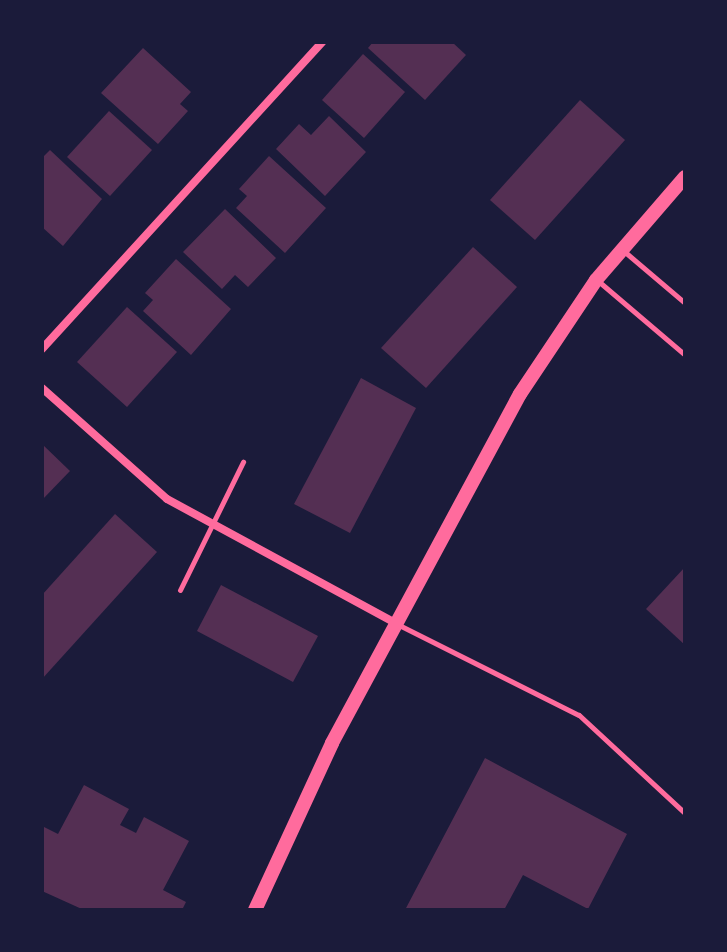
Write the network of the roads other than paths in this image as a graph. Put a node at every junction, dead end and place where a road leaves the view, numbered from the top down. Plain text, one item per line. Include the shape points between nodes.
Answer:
1 (322, 42) edge
2 (685, 177) edge
3 (621, 248) junction
4 (596, 280) junction
5 (685, 303) edge
6 (42, 349) edge
7 (685, 355) edge
8 (42, 388) edge
9 (243, 462) dead end
10 (213, 526) junction
11 (180, 590) dead end
12 (397, 624) junction
13 (685, 813) edge
14 (255, 910) edge

1 - 6 street
2 - 3 street
3 - 4 street
3 - 5 lane
4 - 7 lane
4 - 12 street via 520,394
8 - 10 street via 134,473
9 - 10 lane
10 - 11 lane
10 - 12 street
12 - 13 lane via 579,715
12 - 14 street via 294,817

